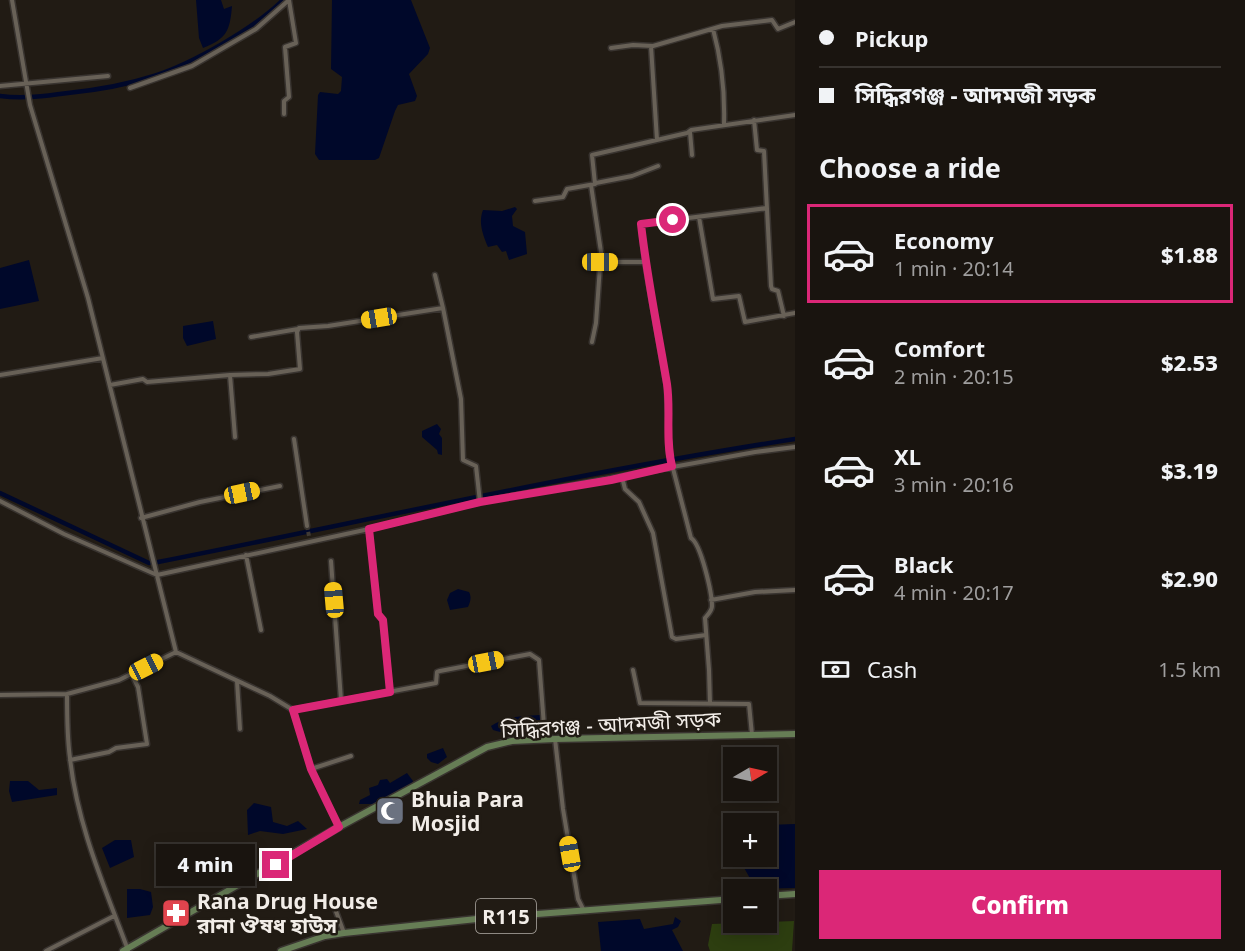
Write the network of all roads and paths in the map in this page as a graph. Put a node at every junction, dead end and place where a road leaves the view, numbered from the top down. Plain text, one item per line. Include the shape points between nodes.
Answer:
1 (12, 0) edge
2 (289, 0) edge
3 (795, 22) edge
4 (713, 29) junction
5 (651, 46) junction
6 (611, 48) dead end
7 (108, 76) dead end
8 (0, 87) edge
9 (27, 87) junction
10 (130, 88) dead end
11 (284, 114) dead end
12 (795, 114) edge
13 (754, 120) junction
14 (724, 124) junction
15 (690, 131) junction
16 (657, 140) junction
17 (692, 154) dead end
18 (658, 166) dead end
19 (593, 184) junction
20 (535, 201) dead end
21 (767, 208) junction
22 (699, 217) junction
23 (600, 262) junction
24 (645, 262) junction
25 (435, 275) dead end
26 (443, 308) junction
27 (795, 313) edge
28 (784, 315) junction
29 (298, 329) junction
30 (251, 337) dead end
31 (592, 342) dead end
32 (103, 358) junction
33 (0, 375) edge
34 (230, 375) junction
35 (110, 385) junction
36 (235, 437) dead end
37 (294, 440) dead end
38 (795, 447) edge
39 (671, 464) junction
40 (622, 477) junction
41 (280, 486) dead end
42 (480, 500) junction
43 (0, 501) edge
44 (141, 519) junction
45 (307, 526) tunnel mouth
46 (369, 529) junction
47 (246, 555) junction
48 (331, 561) dead end
49 (157, 575) junction
50 (795, 590) edge
51 (711, 600) junction
52 (261, 630) dead end
53 (706, 635) junction
54 (176, 652) junction
55 (633, 670) dead end
56 (132, 675) junction
57 (237, 680) junction
58 (390, 692) junction
59 (67, 694) junction
60 (0, 695) edge
61 (341, 700) junction
62 (710, 704) junction
63 (293, 710) junction
64 (240, 729) dead end
65 (795, 734) edge
66 (752, 735) junction
67 (555, 739) junction
68 (545, 740) junction
69 (351, 756) dead end
70 (70, 760) junction
71 (311, 769) junction
72 (339, 827) junction
73 (795, 894) edge
74 (777, 895) edge
75 (723, 900) edge
76 (334, 906) dead end
77 (584, 910) junction
78 (114, 916) junction
79 (344, 933) junction
80 (126, 950) edge
81 (46, 951) edge
82 (281, 951) edge

1 - 9 street
2 - 10 street via 256,29 192,66
2 - 11 street via 296,43 285,47 289,97 284,101
3 - 4 street via 778,29 772,20
4 - 5 street
4 - 14 street via 725,92
5 - 6 street
5 - 16 street
7 - 9 street
8 - 9 street
9 - 32 street
12 - 13 street
13 - 14 street
13 - 21 street via 757,150 764,151
14 - 15 street
15 - 16 street
15 - 17 street
16 - 19 street via 592,155
18 - 19 street
19 - 20 street via 567,189 563,197
19 - 23 street
21 - 22 street
21 - 28 street via 771,286 778,291
22 - 24 street via 642,223
22 - 28 street via 713,299 739,296 745,322
23 - 24 street
23 - 31 street
24 - 39 street via 667,387
25 - 26 street
26 - 29 street
26 - 42 street via 461,399 464,460 476,466
27 - 28 street
29 - 30 street
29 - 34 street via 300,369
32 - 33 street
32 - 35 street
34 - 35 street via 147,382 143,378
34 - 36 street
35 - 44 street
37 - 45 street
38 - 39 street
39 - 40 street
39 - 51 street
40 - 42 street
40 - 53 street via 625,489 639,502 653,533 672,637
41 - 44 street
42 - 46 street
43 - 49 street
44 - 49 street
46 - 47 street via 309,538
46 - 58 street
47 - 49 street
47 - 52 street
48 - 61 street
49 - 54 street
50 - 51 street
51 - 53 street via 712,608 705,618
53 - 62 street
54 - 56 street
54 - 57 street
55 - 62 street via 640,703
56 - 59 street
56 - 70 street via 138,687 147,743
57 - 63 street
57 - 64 street
58 - 61 street
58 - 68 street via 436,683 440,671 530,654 539,660
59 - 60 street
59 - 70 street
61 - 63 street
62 - 66 street via 749,704
63 - 71 street
65 - 66 main road, সিদ্ধিরগঞ্জ - আদমজী সড়ক
66 - 67 main road, সিদ্ধিরগঞ্জ - আদমজী সড়ক
67 - 68 main road, সিদ্ধিরগঞ্জ - আদমজী সড়ক
67 - 77 street via 578,898
68 - 72 main road, সিদ্ধিরগঞ্জ - আদমজী সড়ক via 487,747
69 - 71 street
70 - 78 street via 77,799
71 - 72 street
72 - 80 main road, সিদ্ধিরগঞ্জ - আদমজী সড়ক
73 - 74 main road
75 - 77 main road, R115
76 - 79 street
77 - 79 main road, R115
78 - 80 street
78 - 81 street
79 - 82 main road, R115

